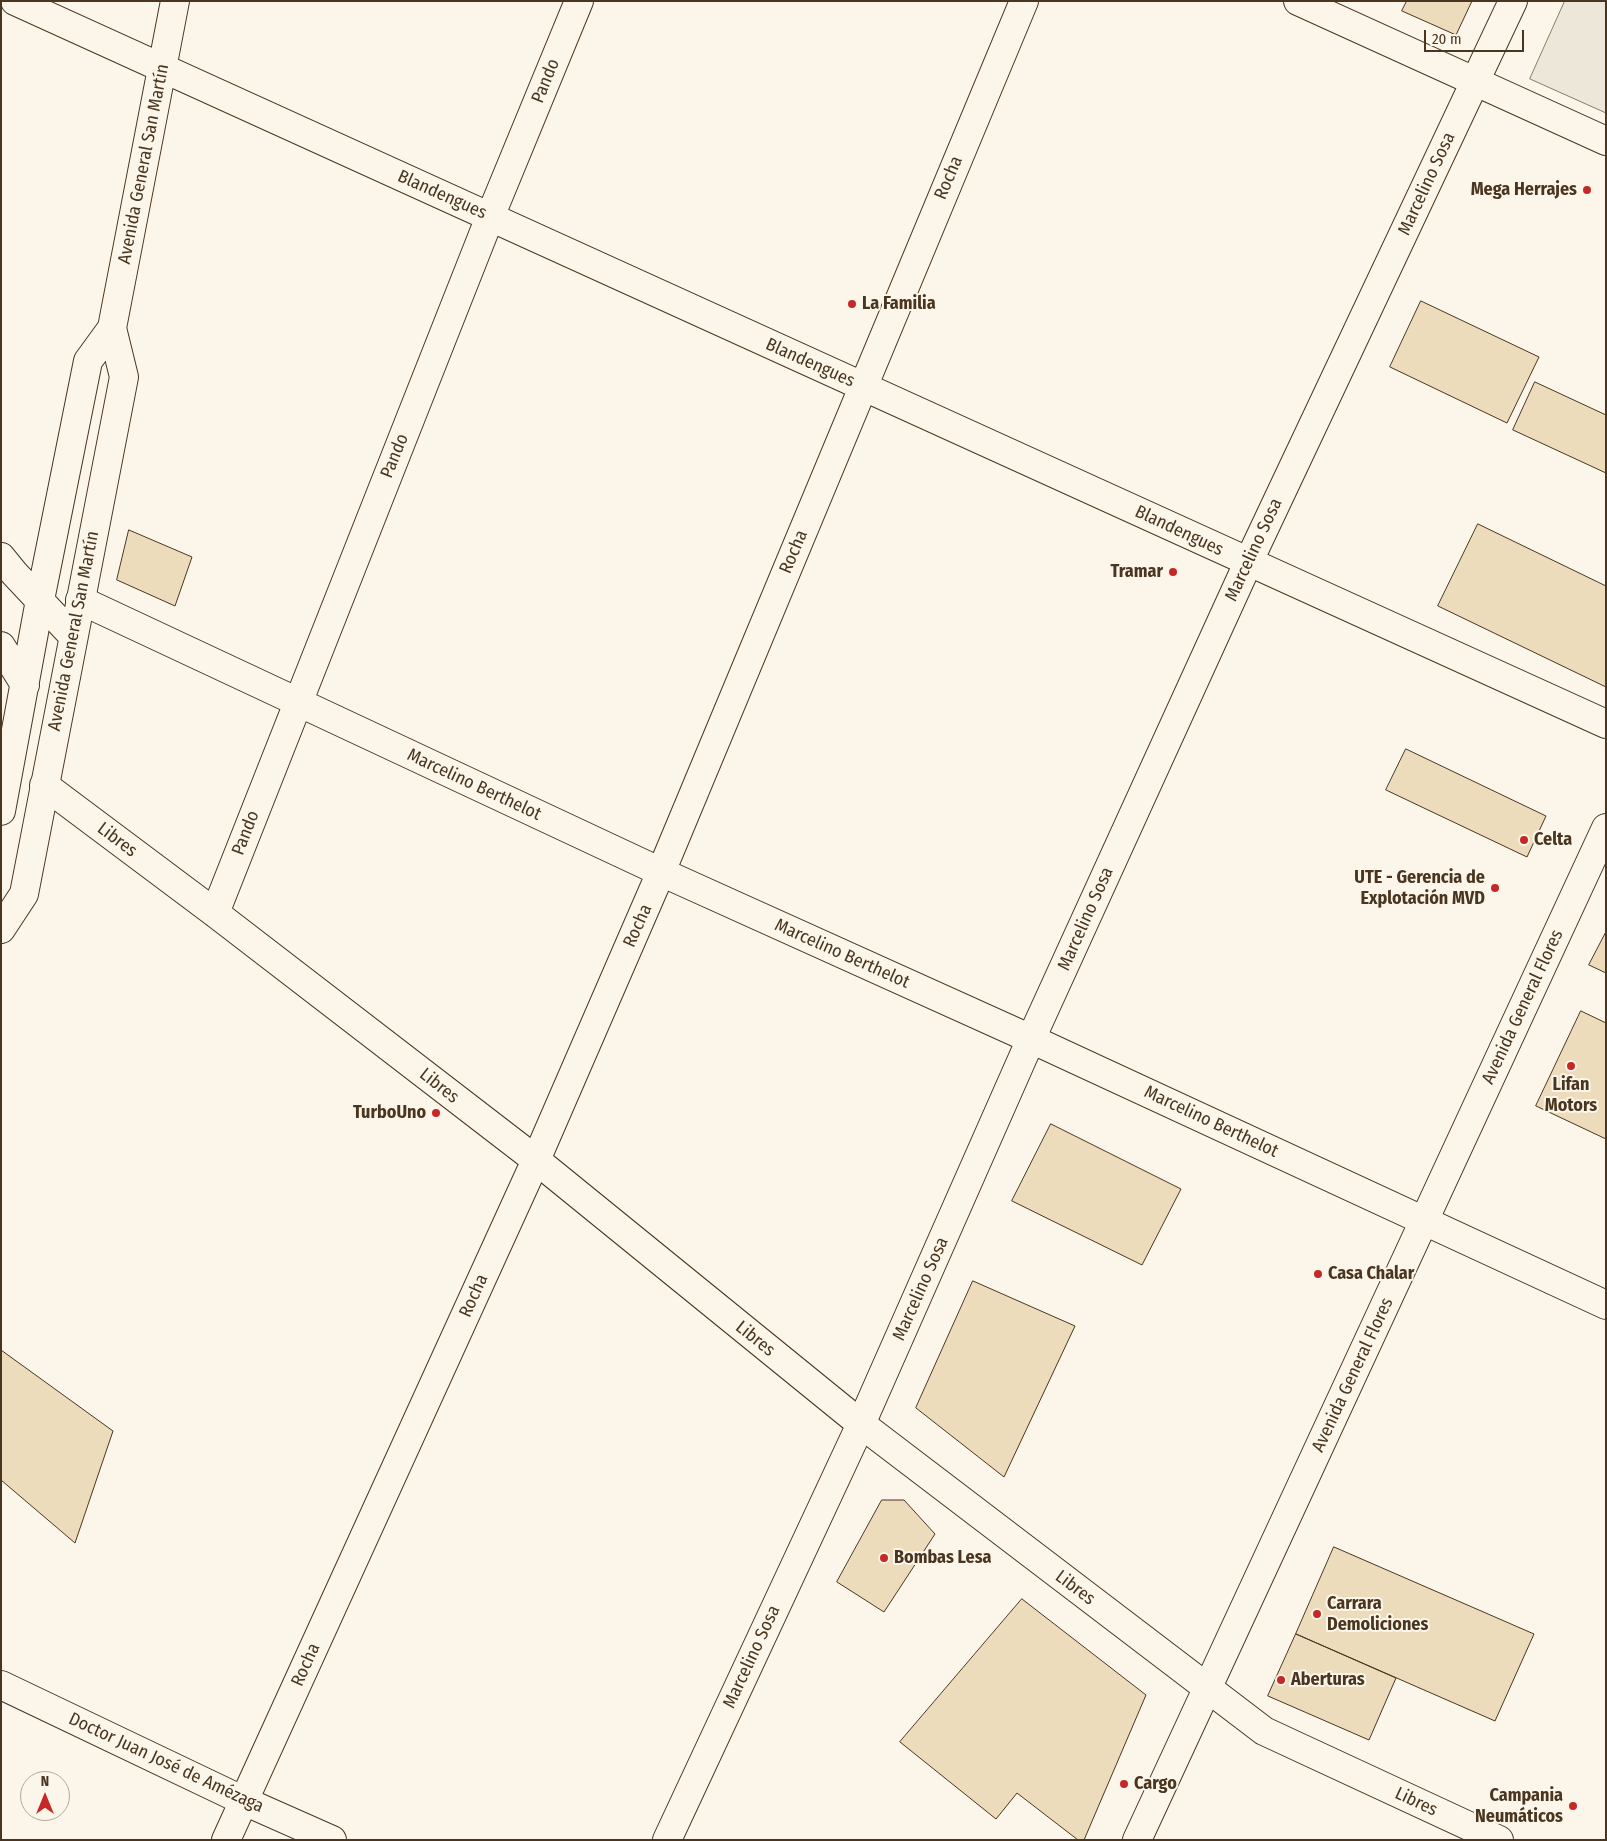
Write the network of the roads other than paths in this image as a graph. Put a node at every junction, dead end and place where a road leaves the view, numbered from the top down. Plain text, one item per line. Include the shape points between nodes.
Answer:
1 (15, 1) edge
2 (175, 1) edge
3 (578, 1) edge
4 (1024, 1) edge
5 (1298, 1) edge
6 (1513, 1) edge
7 (162, 68) junction
8 (1475, 82) junction
9 (1606, 141) edge
10 (490, 218) junction
11 (112, 328) junction
12 (862, 387) junction
13 (1, 557) edge
14 (1248, 563) junction
15 (40, 600) junction
16 (80, 600) junction
17 (73, 636) junction
18 (1, 646) edge
19 (26, 685) junction
20 (298, 703) junction
21 (1606, 724) edge
22 (44, 785) junction
23 (1, 811) edge
24 (1606, 828) edge
25 (661, 872) junction
26 (215, 913) junction
27 (1, 929) edge
28 (1031, 1038) junction
29 (536, 1160) junction
30 (1424, 1221) junction
31 (1606, 1305) edge
32 (861, 1424) junction
33 (1, 1685) edge
34 (1206, 1689) junction
35 (244, 1801) junction
36 (226, 1840) edge
37 (332, 1840) edge
38 (667, 1840) edge
39 (1137, 1840) edge
40 (1499, 1840) edge

1 - 7 street, Blandengues
2 - 7 street, Avenida General San Martín
3 - 10 street, Pando
4 - 12 street, Rocha
5 - 8 street
6 - 8 street, Marcelino Sosa
7 - 10 street, Blandengues
7 - 11 street, Avenida General San Martín
8 - 9 street
8 - 14 street, Marcelino Sosa
10 - 12 street, Blandengues
10 - 20 street, Pando
11 - 15 street, Avenida General San Martín via 88,361
11 - 16 street, Avenida General San Martín via 124,377
12 - 14 street, Blandengues
12 - 25 street, Rocha
13 - 15 street
14 - 21 street, Blandengues
14 - 28 street, Marcelino Sosa
15 - 17 street
15 - 19 street, Avenida General San Martín
16 - 17 street, Avenida General San Martín
16 - 20 street, Marcelino Berthelot
17 - 22 street, Avenida General San Martín
18 - 19 street
19 - 23 street, Avenida General San Martín
20 - 25 street, Marcelino Berthelot
20 - 26 street, Pando
22 - 26 street, Libres
22 - 27 street, Avenida General San Martín via 24,894
24 - 30 street, Avenida General Flores
25 - 28 street, Marcelino Berthelot
25 - 29 street, Rocha
26 - 29 street, Libres
28 - 30 street, Marcelino Berthelot
28 - 32 street, Marcelino Sosa
29 - 32 street, Libres
29 - 35 street, Rocha
30 - 31 street, Marcelino Berthelot
30 - 34 street, Avenida General Flores
32 - 34 street, Libres
32 - 38 street, Marcelino Sosa
33 - 35 street, Doctor Juan José de Amézaga
34 - 39 street, Avenida General Flores
34 - 40 street, Libres via 1264,1731
35 - 36 street, Rocha
35 - 37 street, Doctor Juan José de Amézaga

